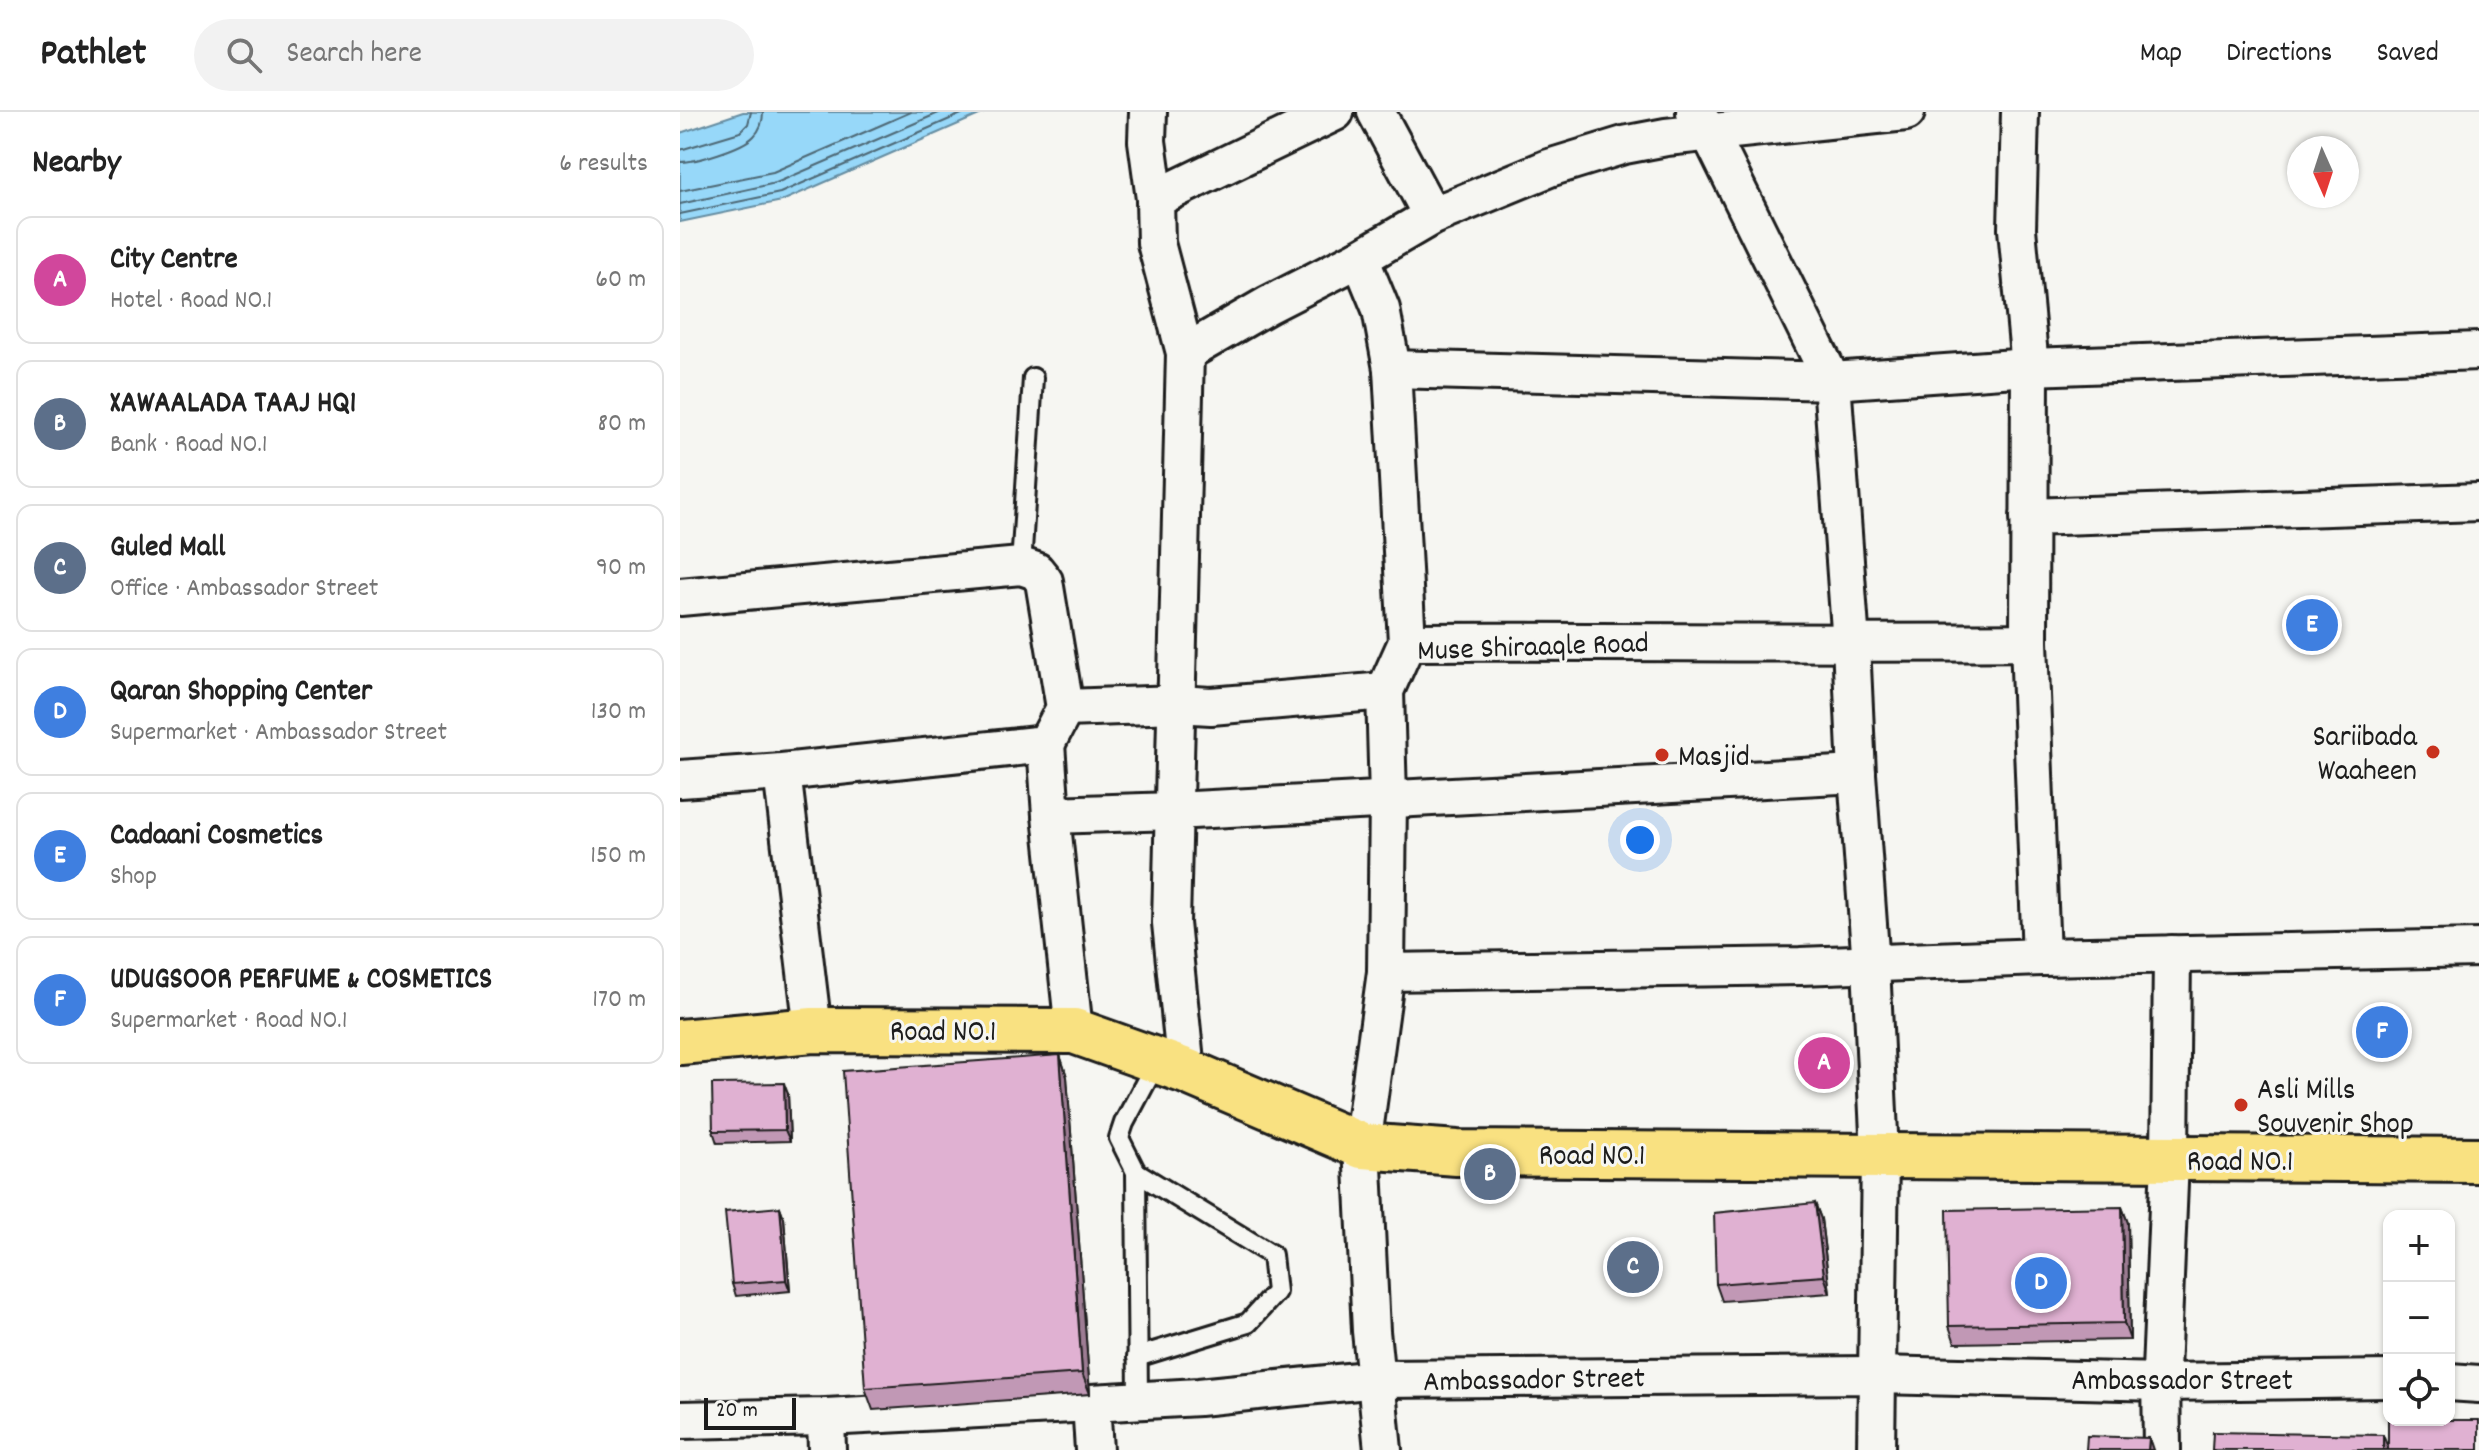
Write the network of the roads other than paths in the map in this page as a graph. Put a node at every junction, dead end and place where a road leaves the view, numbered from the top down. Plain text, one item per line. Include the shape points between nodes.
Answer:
1 (1148, 112) edge
2 (1335, 112) edge
3 (1376, 112) edge
4 (1906, 112) edge
5 (2020, 112) edge
6 (1703, 123) edge
7 (1155, 199) junction
8 (1432, 216) junction
9 (1360, 258) junction
10 (2479, 351) edge
11 (1185, 353) junction
12 (2030, 367) junction
13 (1392, 369) junction
14 (1033, 378) dead end
15 (1832, 381) junction
16 (2479, 502) edge
17 (2029, 517) junction
18 (1021, 566) junction
19 (680, 597) edge
20 (1407, 642) junction
21 (2029, 642) junction
22 (1851, 644) junction
23 (1385, 691) junction
24 (1177, 704) junction
25 (1065, 708) junction
26 (1046, 744) junction
27 (782, 772) junction
28 (1857, 774) junction
29 (680, 779) edge
30 (1388, 798) junction
31 (1174, 811) junction
32 (1051, 815) junction
33 (2479, 948) edge
34 (2172, 954) junction
35 (2041, 957) junction
36 (1871, 965) junction
37 (1386, 972) junction
38 (813, 1030) junction
39 (1074, 1031) junction
40 (680, 1042) edge
41 (1171, 1066) junction
42 (1362, 1146) junction
43 (1880, 1155) junction
44 (2170, 1160) junction
45 (2479, 1160) edge
46 (1136, 1172) junction
47 (1137, 1357) junction
48 (1877, 1375) junction
49 (1377, 1379) junction
50 (2383, 1379) edge
51 (2161, 1382) junction
52 (2455, 1382) edge
53 (2479, 1384) edge
54 (1138, 1399) junction
55 (1091, 1403) junction
56 (680, 1420) edge
57 (826, 1433) edge
58 (1094, 1450) edge
59 (1383, 1450) edge
60 (1876, 1450) edge
61 (2162, 1450) edge

1 - 7 street
2 - 7 street
3 - 8 street
4 - 6 street via 1765,125
5 - 12 street via 2017,229
6 - 8 street via 1549,168
6 - 15 street
7 - 11 street via 1156,243
8 - 9 street
9 - 11 street
9 - 13 street via 1381,309
10 - 12 street
11 - 24 street
12 - 15 street
12 - 17 street
13 - 15 street
13 - 20 street
14 - 18 lane
15 - 22 street
16 - 17 street
17 - 21 street
18 - 19 street
18 - 25 street via 1036,571 1044,581
20 - 22 street, Muse Shiraaqle Road
20 - 23 street, Muse Shiraaqle Road
21 - 22 street, Muse Shiraaqle Road
21 - 35 street
22 - 28 street
23 - 24 street, Muse Shiraaqle Road via 1211,706
23 - 30 street
24 - 25 street, Muse Shiraaqle Road
24 - 31 street
25 - 26 street
26 - 27 street
26 - 32 street
27 - 29 street
27 - 38 street
28 - 30 street
28 - 36 street
30 - 31 street
30 - 37 street
31 - 32 street
31 - 41 street
32 - 39 street
33 - 34 street
34 - 35 street
34 - 44 street
35 - 36 street
36 - 37 street
36 - 43 street
37 - 42 street
38 - 39 highway, Road NO.1
38 - 40 highway, Road NO.1
39 - 41 highway, Road NO.1
41 - 42 highway, Road NO.1
41 - 46 lane via 1124,1123 1119,1138
42 - 43 highway, Road NO.1 via 1457,1153
42 - 49 street
43 - 44 highway, Road NO.1
43 - 48 street
44 - 45 highway, Road NO.1
44 - 51 street
46 - 47 lane
46 - 47 lane via 1272,1255 1276,1292 1248,1323
47 - 54 lane
48 - 49 street, Ambassador Street
48 - 51 street, Ambassador Street
48 - 60 street
49 - 54 street, Ambassador Street
49 - 59 street
50 - 51 street, Ambassador Street
51 - 61 street
52 - 53 street
54 - 55 street, Ambassador Street
55 - 57 street, Ambassador Street
55 - 58 street
56 - 57 street, Ambassador Street

